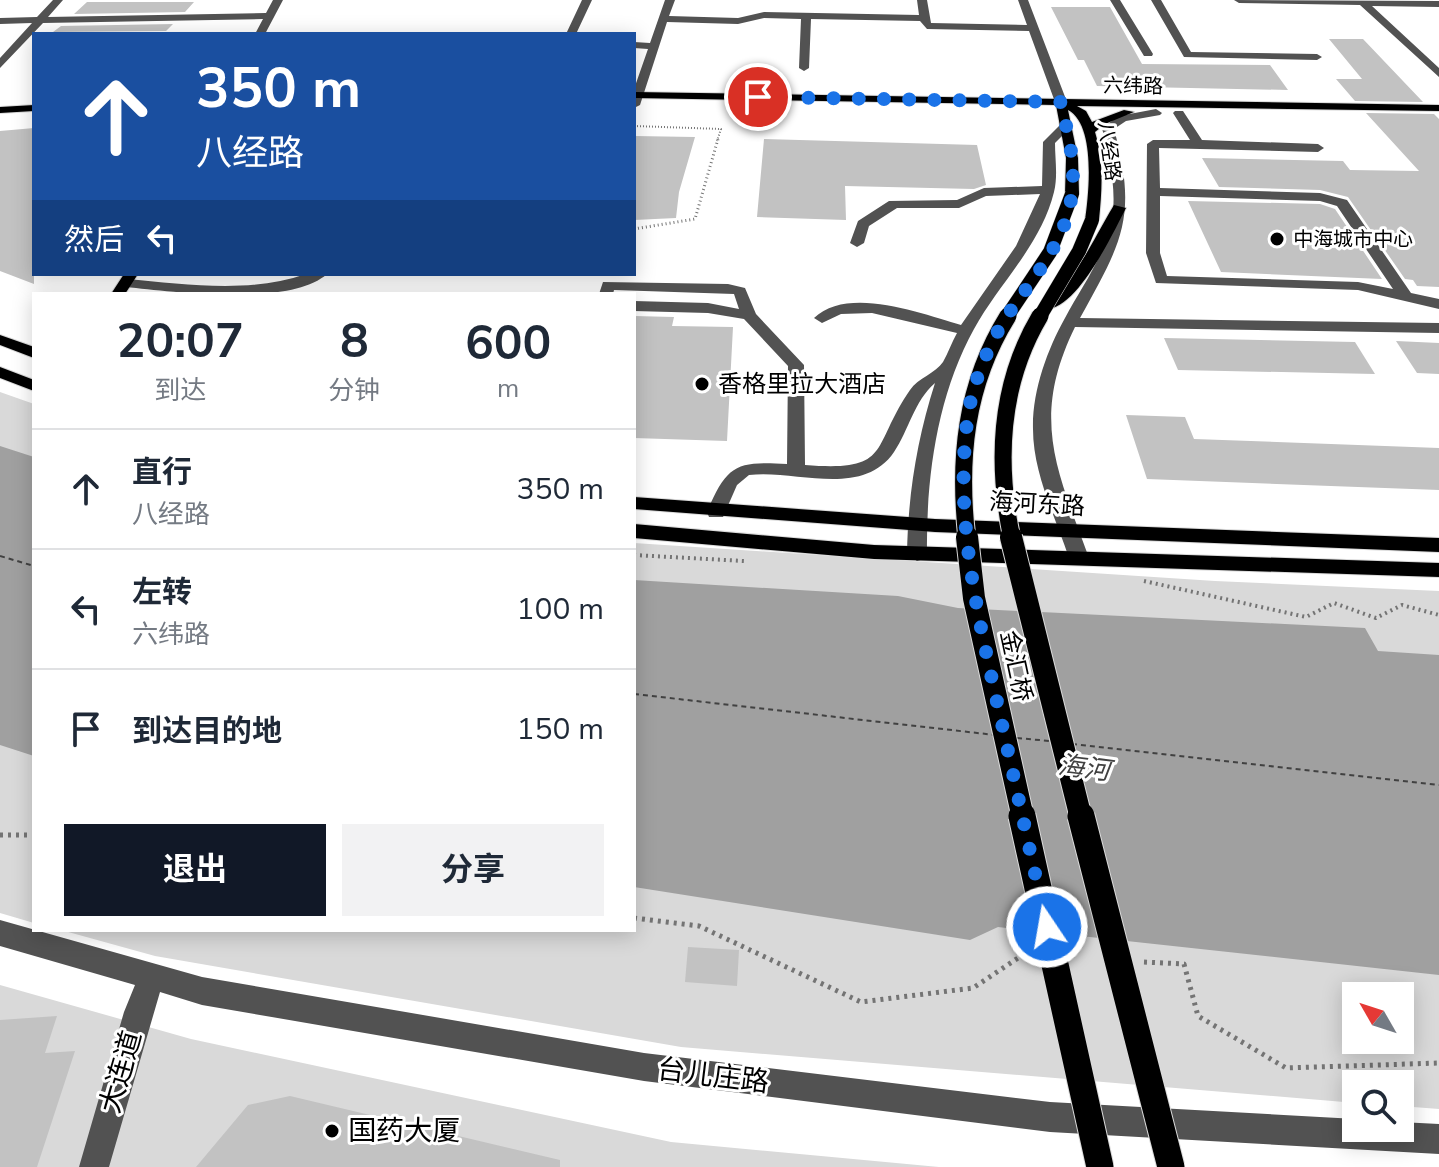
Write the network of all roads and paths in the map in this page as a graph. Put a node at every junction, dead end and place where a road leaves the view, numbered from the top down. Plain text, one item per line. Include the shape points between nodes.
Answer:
1 (58, 0) edge
2 (278, 0) edge
3 (587, 0) edge
4 (670, 0) edge
5 (756, 0) edge
6 (922, 0) edge
7 (1023, 0) edge
8 (1115, 0) edge
9 (1156, 0) edge
10 (1239, 0) edge
11 (1361, 1) edge
12 (1439, 4) edge
13 (269, 16) junction
14 (806, 16) junction
15 (755, 17) junction
16 (924, 18) junction
17 (665, 19) junction
18 (39, 20) junction
19 (0, 21) edge
20 (1033, 28) junction
21 (261, 32) edge
22 (572, 32) edge
23 (636, 45) edge
24 (655, 46) junction
25 (1148, 54) dead end
26 (1317, 57) dead end
27 (0, 65) edge
28 (804, 68) dead end
29 (1439, 74) edge
30 (32, 95) edge
31 (0, 97) edge
32 (636, 97) edge
33 (636, 100) edge
34 (32, 108) edge
35 (1439, 108) edge
36 (0, 110) edge
37 (1128, 112) junction
38 (1063, 113) junction
39 (1082, 113) junction
40 (1156, 113) junction
41 (1179, 113) junction
42 (1439, 117) edge
43 (636, 126) edge
44 (1089, 131) junction
45 (1198, 144) junction
46 (1318, 148) dead end
47 (1048, 190) junction
48 (1155, 192) junction
49 (1072, 194) joint
50 (1119, 208) junction
51 (1101, 222) junction
52 (636, 229) edge
53 (857, 243) dead end
54 (316, 276) edge
55 (125, 284) edge
56 (240, 292) edge
57 (240, 292) edge
58 (606, 292) edge
59 (1406, 297) junction
60 (1439, 304) edge
61 (636, 306) edge
62 (749, 315) junction
63 (822, 318) dead end
64 (1071, 322) junction
65 (1439, 328) edge
66 (966, 331) junction
67 (0, 340) edge
68 (32, 352) edge
69 (947, 368) junction
70 (0, 372) edge
71 (31, 381) edge
72 (795, 470) junction
73 (636, 503) edge
74 (716, 512) junction
75 (916, 524) junction
76 (1009, 529) junction
77 (636, 531) edge
78 (1071, 533) junction
79 (1439, 545) edge
80 (917, 554) junction
81 (1079, 558) junction
82 (1439, 570) edge
83 (0, 835) edge
84 (32, 835) edge
85 (636, 918) edge
86 (0, 933) edge
87 (1021, 956) dead end
88 (1184, 964) dead end
89 (152, 978) junction
90 (1439, 1063) edge
91 (1439, 1139) edge
92 (94, 1167) edge
93 (1100, 1167) edge
94 (1171, 1167) edge

1 - 18 street
2 - 13 street
3 - 22 street
4 - 17 street
5 - 15 street
6 - 16 street
7 - 20 street, 八经路
8 - 25 street
9 - 26 street via 1188,55
10 - 11 street
11 - 12 street
11 - 29 street
13 - 18 street via 215,21
13 - 21 street
14 - 15 street
14 - 16 street
14 - 28 street
15 - 17 street
16 - 20 street via 927,26
17 - 24 street
18 - 19 street
18 - 27 street
20 - 38 street, 八经路
23 - 24 street
24 - 32 street
30 - 31 main road
33 - 38 main road, 六纬路
34 - 36 main road
35 - 38 main road, 六纬路
37 - 39 main road, 六纬路
37 - 40 main road, 六纬路
37 - 44 main road
38 - 39 main road, 八经路
38 - 47 street via 1049,142
38 - 49 main road, 八经路
39 - 44 main road, 八经路
40 - 41 main road, 六纬路
40 - 50 street via 1123,118 1108,128 1120,172
41 - 42 main road, 六纬路
41 - 45 street
43 - 52 path via 721,129 695,219
44 - 51 main road, 八经路
45 - 46 street
45 - 48 street via 1153,144
47 - 53 street via 984,192 959,204 894,204 863,224
47 - 66 street via 1025,245
48 - 59 street via 1320,197 1342,203
48 - 59 street via 1153,253 1161,280 1358,286
49 - 93 main road, 金汇桥, bridge via 1060,240 1006,318 984,361 969,411 963,506 974,598
50 - 51 main road
50 - 64 street via 1103,264
51 - 76 main road, 金汇桥, bridge via 1027,341 1009,391 1000,443
54 - 57 street via 298,284
55 - 56 street
58 - 62 street via 608,285 728,288 740,291
59 - 60 street
61 - 62 street
62 - 72 street via 796,365
63 - 66 street via 835,308 862,306
64 - 65 street
64 - 78 street via 1042,412 1053,489
66 - 69 street
67 - 68 main road
69 - 72 street via 916,393 890,448 872,466 850,472
69 - 75 street
70 - 71 main road
72 - 74 street via 748,466 729,478
73 - 74 main road, 海河东路
74 - 75 main road, 海河东路
75 - 76 main road, 海河东路
75 - 80 street
76 - 78 main road, 海河东路
76 - 94 main road, 金汇桥, bridge
77 - 80 main road
78 - 79 main road, 海河东路
78 - 81 street
80 - 81 main road
81 - 82 main road
83 - 84 path
85 - 87 path via 699,926 861,1002 973,988
86 - 89 street, 台儿庄路
88 - 90 path via 1198,1016 1286,1068
89 - 91 street, 台儿庄路 via 660,1069 1050,1117
89 - 92 street, 大连道

